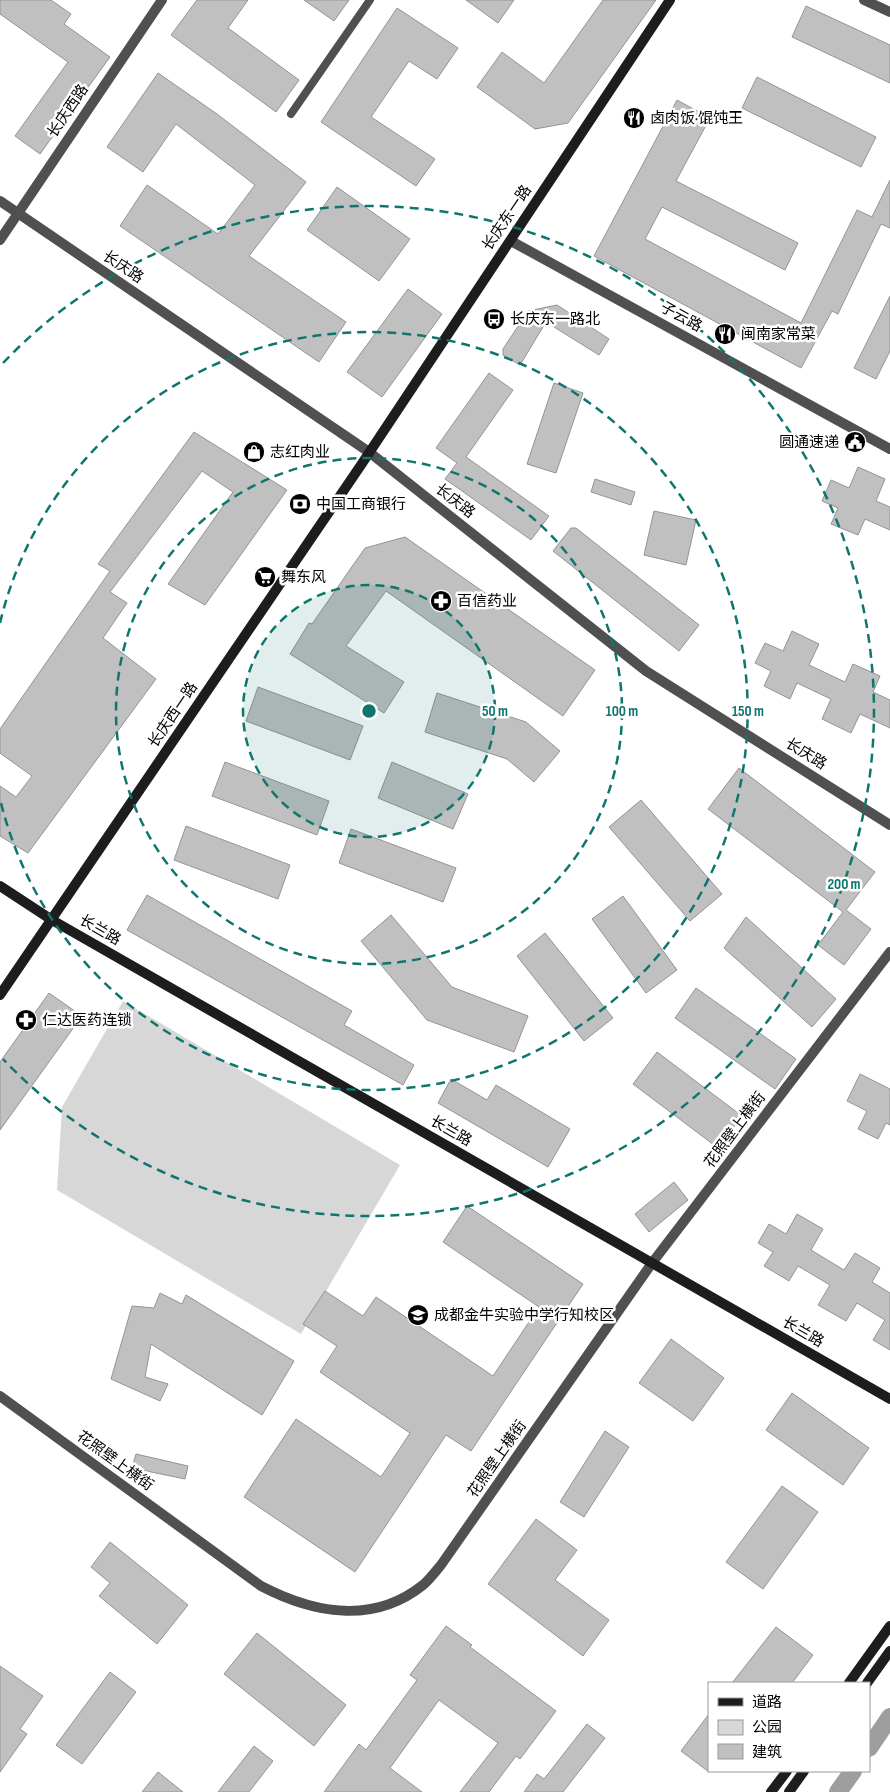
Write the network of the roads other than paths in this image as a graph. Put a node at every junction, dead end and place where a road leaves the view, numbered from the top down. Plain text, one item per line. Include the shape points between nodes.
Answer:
1 (162, 0) edge
2 (370, 0) edge
3 (670, 0) edge
4 (864, 0) edge
5 (890, 12) edge
6 (291, 114) dead end
7 (0, 201) edge
8 (18, 213) junction
9 (0, 240) edge
10 (511, 240) junction
11 (890, 449) edge
12 (369, 452) junction
13 (890, 825) edge
14 (0, 886) edge
15 (52, 920) junction
16 (890, 952) edge
17 (0, 995) edge
18 (652, 1263) junction
19 (0, 1396) edge
20 (890, 1399) edge
21 (890, 1626) edge
22 (890, 1651) edge
23 (850, 1682) edge
24 (868, 1682) edge
25 (786, 1772) edge
26 (803, 1772) edge
27 (772, 1792) edge
28 (789, 1792) edge

1 - 8 street, 长庆西路
2 - 6 lane
3 - 10 main road, 长庆东一路
4 - 5 street
7 - 8 street, 长庆路
8 - 9 street, 长庆西路
8 - 12 street, 长庆路
10 - 11 street, 子云路
10 - 12 main road, 长庆东一路
12 - 13 street, 长庆路 via 646,671
12 - 15 main road, 长庆西一路
14 - 15 main road, 长兰路
15 - 17 main road, 长庆西一路
15 - 18 main road, 长兰路
16 - 18 street, 花照壁上横街
18 - 19 street, 花照壁上横街 via 441,1565 422,1585 373,1609 342,1612 311,1607 261,1586
18 - 20 main road, 长兰路
21 - 23 main road
22 - 24 main road
25 - 27 main road
26 - 28 main road

